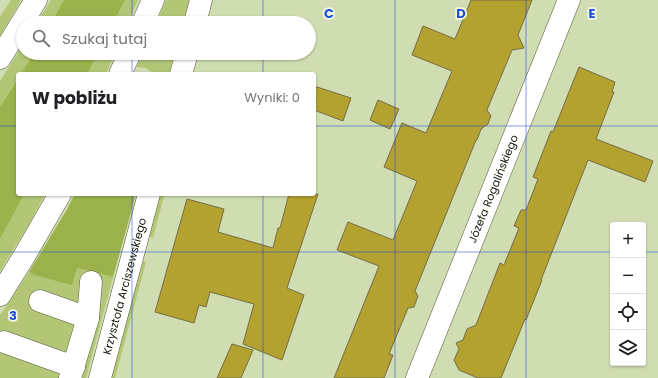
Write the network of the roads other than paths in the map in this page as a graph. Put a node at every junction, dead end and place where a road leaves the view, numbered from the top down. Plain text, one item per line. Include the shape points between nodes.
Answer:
1 (36, 0) edge
2 (153, 0) edge
3 (201, 0) edge
4 (569, 0) edge
5 (26, 16) edge
6 (146, 16) edge
7 (197, 16) edge
8 (16, 32) edge
9 (0, 58) edge
10 (127, 60) edge
11 (185, 60) edge
12 (121, 72) edge
13 (182, 72) edge
14 (59, 196) edge
15 (148, 196) edge
16 (90, 282) dead end
17 (0, 295) edge
18 (40, 301) dead end
19 (88, 318) junction
20 (4, 342) dead end
21 (72, 373) edge
22 (100, 378) edge
23 (417, 378) edge

1 - 5 street
2 - 6 street
3 - 7 street
4 - 23 street, Józefa Rogalińskiego
8 - 9 street
10 - 12 street
11 - 13 street
14 - 17 street
15 - 22 street, Krzysztofa Arciszewskiego
16 - 19 street
18 - 19 street
19 - 21 street
20 - 21 street

